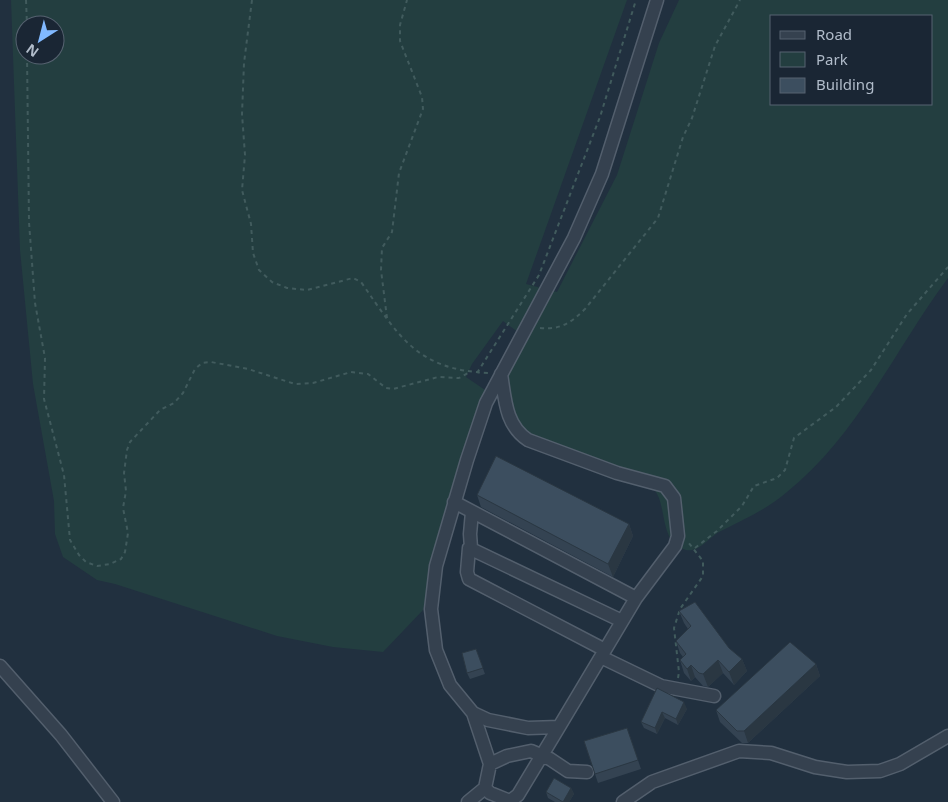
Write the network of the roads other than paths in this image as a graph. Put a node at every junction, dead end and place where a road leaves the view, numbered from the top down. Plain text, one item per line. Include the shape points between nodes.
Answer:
1 (657, 0) edge
2 (501, 374) junction
3 (454, 502) junction
4 (472, 512) junction
5 (471, 548) junction
6 (636, 598) junction
7 (622, 621) junction
8 (603, 654) junction
9 (0, 666) edge
10 (714, 696) dead end
11 (473, 713) junction
12 (559, 727) junction
13 (948, 736) edge
14 (542, 756) junction
15 (490, 764) junction
16 (587, 772) dead end
17 (485, 788) junction
18 (113, 802) edge
19 (468, 802) edge
20 (623, 802) edge

1 - 2 street via 602,174 574,238
2 - 3 street via 486,403
2 - 6 street via 511,422 528,440 618,473 665,486 670,491 674,498 678,536
3 - 4 street
3 - 11 street via 436,566 431,609 436,650 450,685
4 - 5 street
4 - 6 street
5 - 7 street
5 - 8 street via 468,550 466,572 470,579
6 - 7 street
7 - 8 street
8 - 10 street via 661,686
8 - 12 street
9 - 18 street via 61,735
11 - 12 street via 502,725
11 - 15 street
12 - 14 street
13 - 20 street via 900,764 880,771 847,772 771,753 739,751 652,782
14 - 15 street via 531,751
14 - 16 street via 568,772
14 - 17 street via 514,800 506,800
15 - 17 street
17 - 19 street

